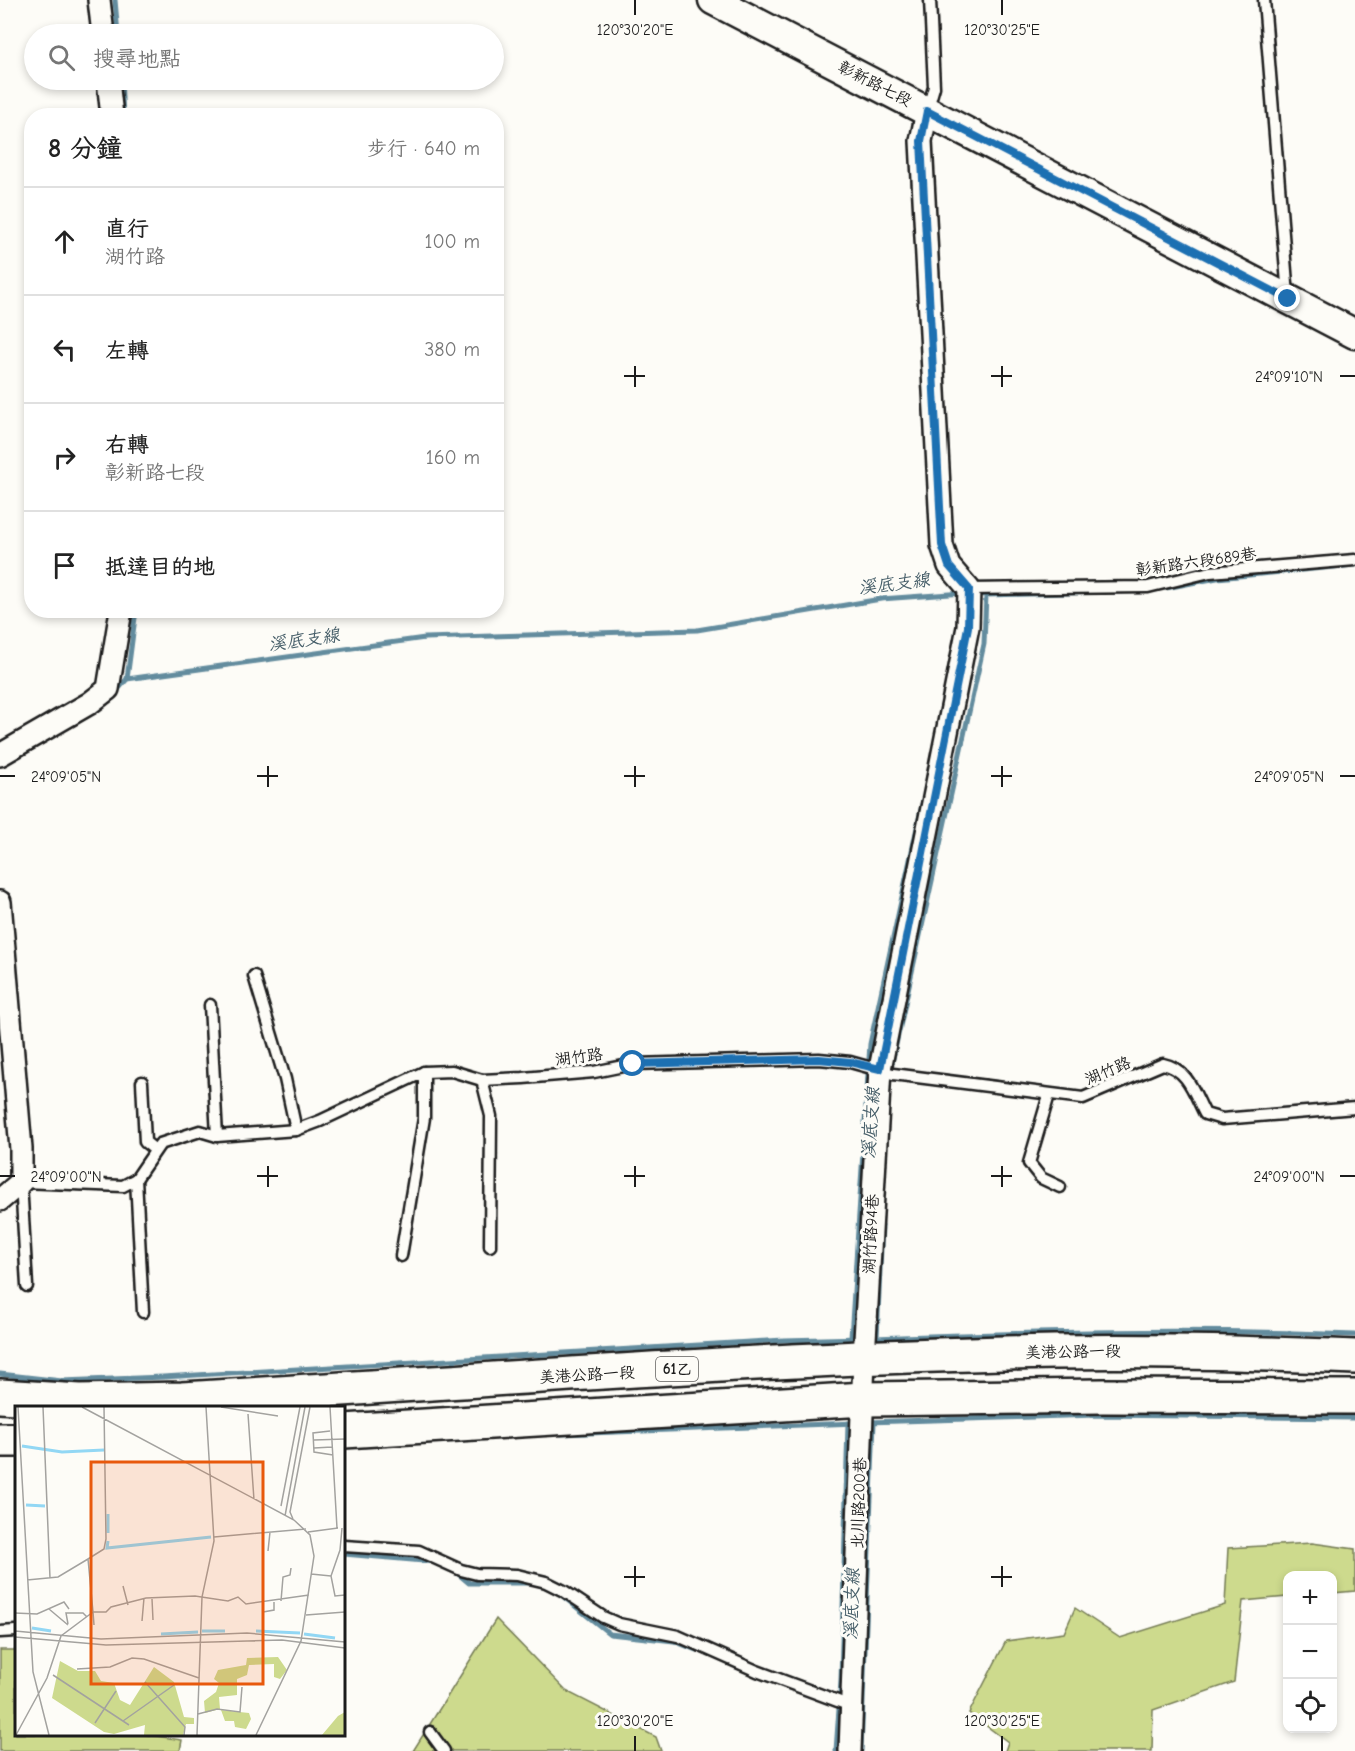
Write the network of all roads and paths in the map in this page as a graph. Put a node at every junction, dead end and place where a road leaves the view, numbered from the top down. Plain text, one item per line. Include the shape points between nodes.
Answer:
1 (99, 0) edge
2 (713, 0) edge
3 (930, 0) edge
4 (1264, 0) edge
5 (102, 24) edge
6 (109, 90) edge
7 (111, 108) edge
8 (927, 111) junction
9 (1288, 299) junction
10 (1355, 334) edge
11 (1355, 560) edge
12 (969, 589) junction
13 (120, 618) edge
14 (0, 755) edge
15 (0, 902) edge
16 (254, 976) dead end
17 (210, 1005) dead end
18 (880, 1069) junction
19 (424, 1072) junction
20 (482, 1080) junction
21 (142, 1082) dead end
22 (1049, 1095) junction
23 (1355, 1108) edge
24 (296, 1130) junction
25 (217, 1136) junction
26 (155, 1150) junction
27 (136, 1179) junction
28 (21, 1182) junction
29 (1060, 1187) dead end
30 (0, 1200) edge
31 (490, 1246) dead end
32 (401, 1256) dead end
33 (27, 1286) dead end
34 (143, 1312) dead end
35 (1355, 1357) edge
36 (864, 1358) junction
37 (0, 1396) edge
38 (1355, 1397) edge
39 (864, 1399) junction
40 (345, 1431) edge
41 (345, 1546) edge
42 (15, 1631) edge
43 (0, 1632) edge
44 (851, 1706) junction
45 (430, 1732) dead end
46 (444, 1751) edge
47 (850, 1751) edge

1 - 5 street
2 - 8 street, 彰新路七段
3 - 8 lane via 934,87
4 - 9 lane
6 - 7 street
8 - 9 street, 彰新路七段
8 - 12 street via 921,141 942,545 949,566
9 - 10 street, 彰新路七段
11 - 12 lane, 彰新路六段689巷 via 1210,572 1148,586
12 - 18 street, 湖竹路94巷 via 968,627
13 - 14 street via 108,689 90,704
15 - 28 street
16 - 24 lane
17 - 25 lane
18 - 20 lane, 湖竹路 via 808,1059 633,1064 594,1072
18 - 22 lane, 湖竹路
18 - 36 street, 湖竹路94巷
19 - 20 lane, 湖竹路 via 452,1071
19 - 24 lane, 湖竹路
19 - 32 lane via 424,1118
20 - 31 lane via 491,1116
21 - 26 lane via 145,1142
22 - 23 lane, 湖竹路 via 1083,1098 1163,1064 1176,1066 1184,1074 1205,1114 1222,1119
22 - 29 lane via 1029,1163 1041,1178
24 - 25 lane, 湖竹路
25 - 26 lane, 湖竹路 via 200,1131 160,1144
26 - 27 lane
27 - 28 lane via 123,1186
27 - 34 lane
28 - 30 street
28 - 33 lane
35 - 36 main road, 美港公路一段 / 61乙 via 1056,1352
36 - 37 main road, 美港公路一段 / 61乙 via 183,1398 80,1401
36 - 39 street, 湖竹路94巷
38 - 39 main road
39 - 40 main road
39 - 44 street, 北川路200巷
41 - 44 lane via 419,1551 469,1572 517,1575 546,1582 619,1624 678,1636
42 - 43 lane
44 - 47 street, 北川路200巷
45 - 46 lane

